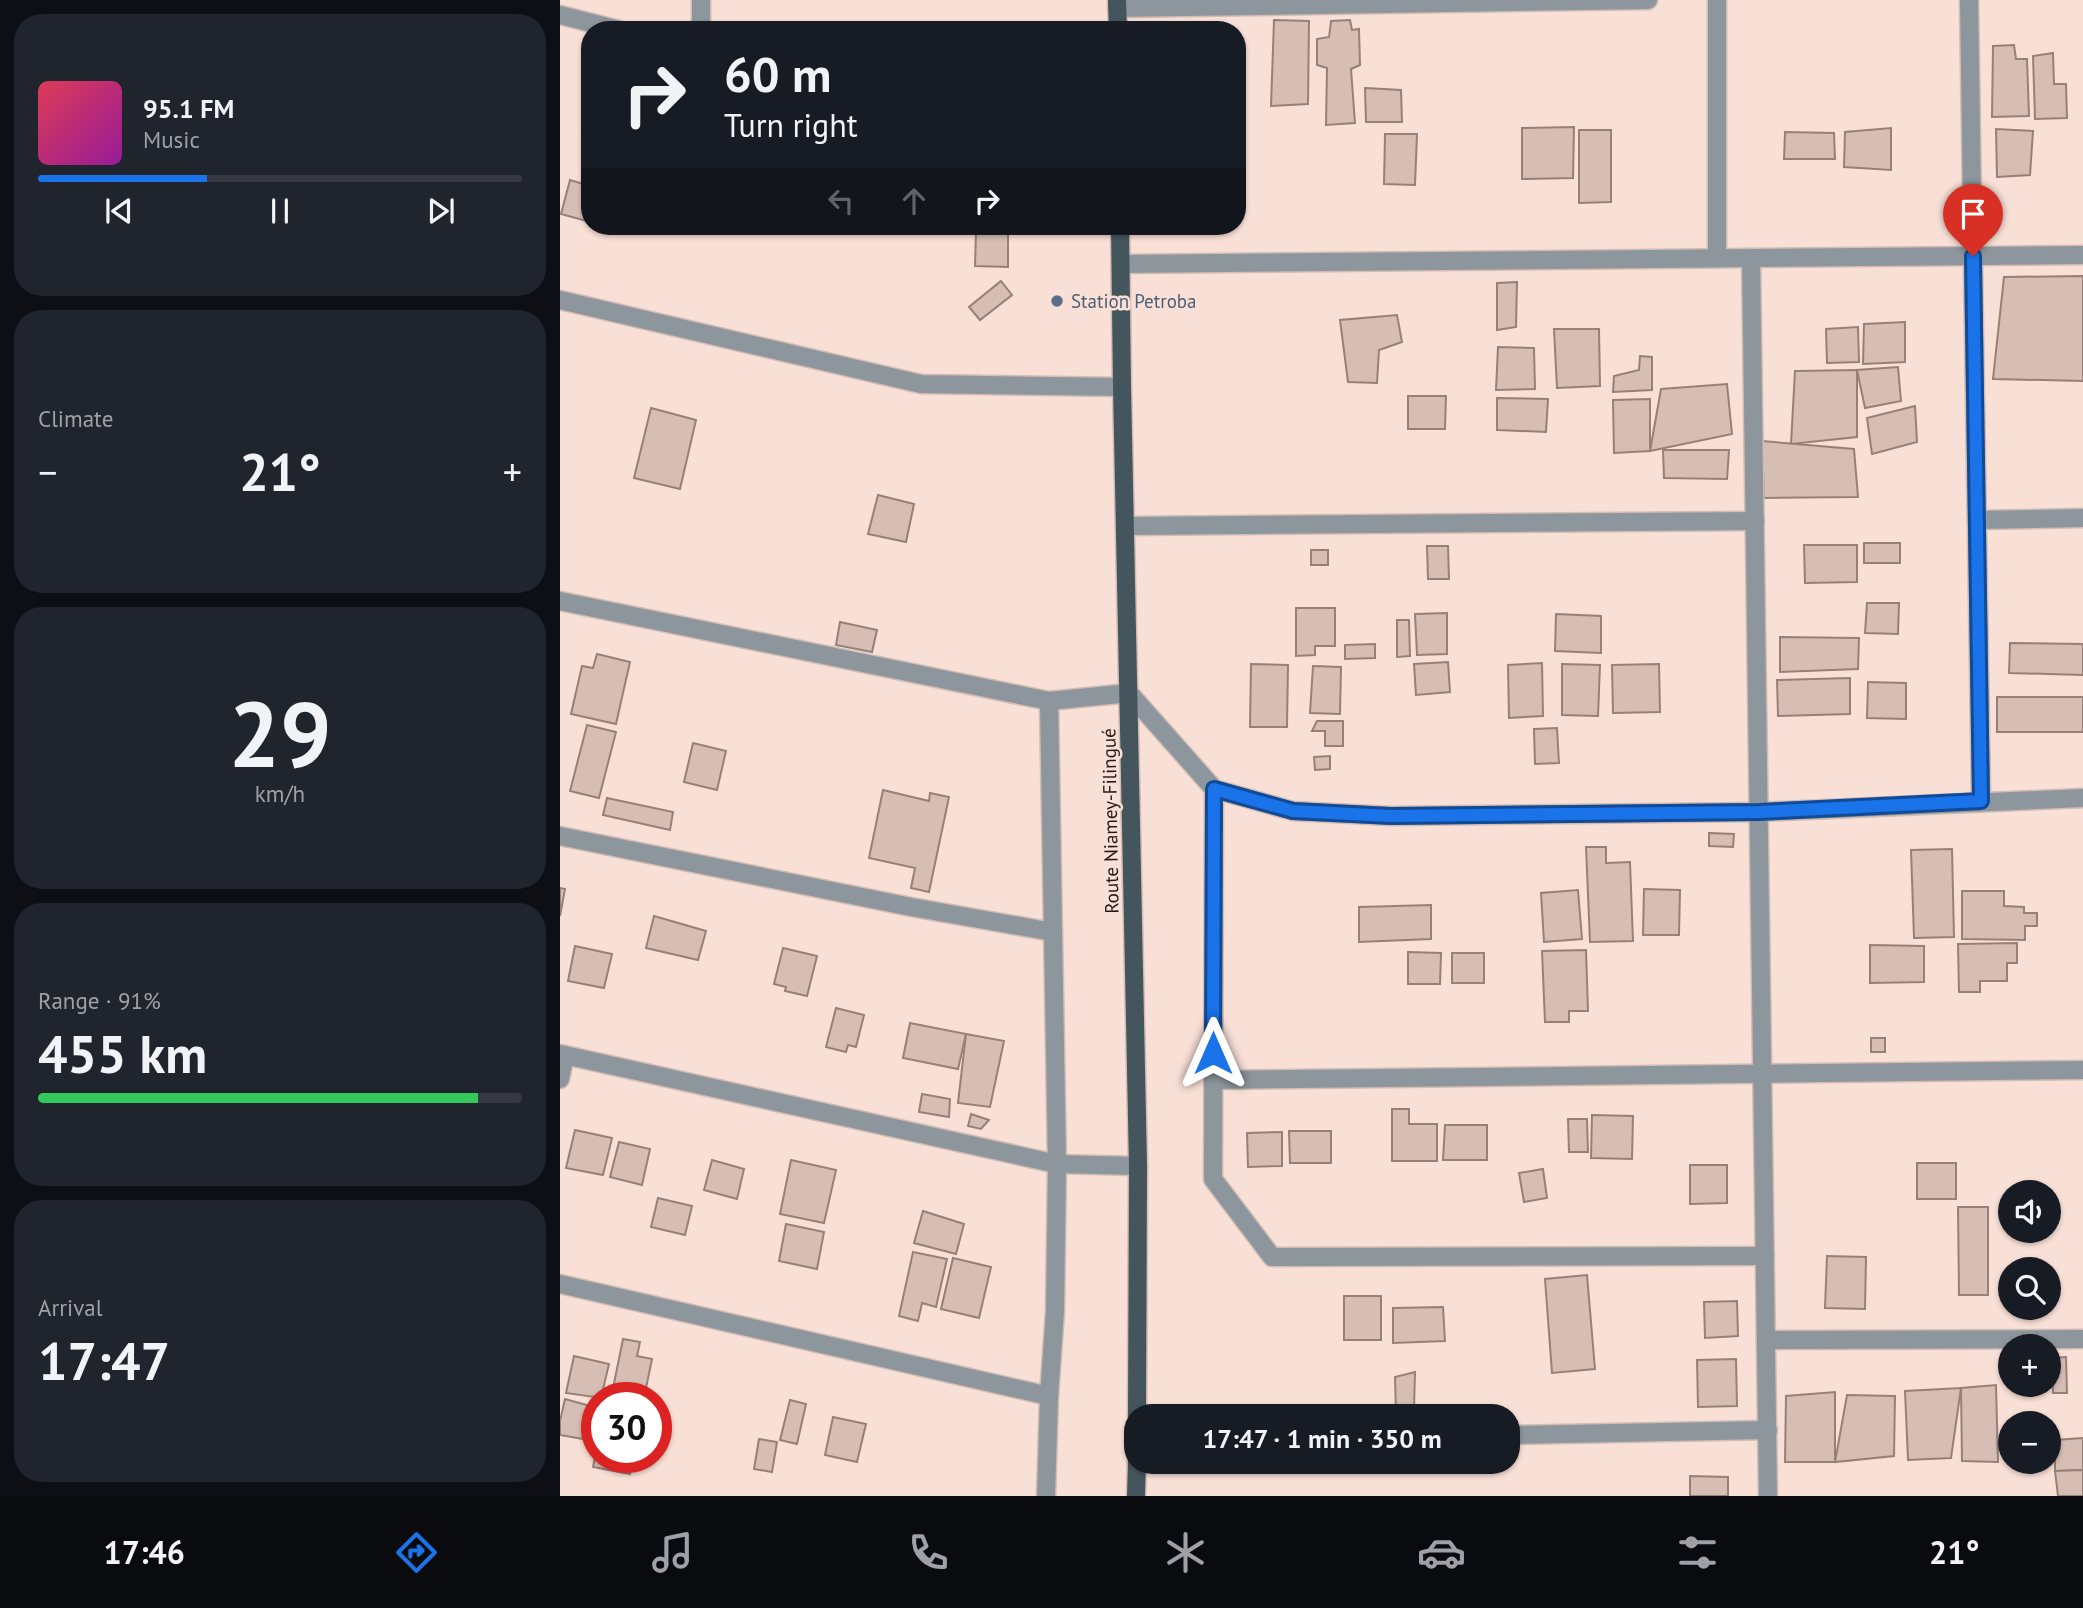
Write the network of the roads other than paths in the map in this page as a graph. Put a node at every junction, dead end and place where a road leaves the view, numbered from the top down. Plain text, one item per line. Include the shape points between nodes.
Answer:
1 (701, 0) edge
2 (1648, 0) edge
3 (1717, 0) edge
4 (1969, 0) edge
5 (1493, 1) edge
6 (1117, 4) edge
7 (560, 15) edge
8 (584, 21) edge
9 (701, 21) edge
10 (1121, 235) edge
11 (2083, 255) edge
12 (1973, 256) junction
13 (1717, 258) junction
14 (1751, 258) junction
15 (1121, 264) junction
16 (560, 300) edge
17 (1122, 387) junction
18 (2083, 518) edge
19 (1977, 520) junction
20 (1755, 521) junction
21 (1125, 526) junction
22 (560, 601) edge
23 (1129, 693) junction
24 (1049, 701) junction
25 (1214, 789) junction
26 (2083, 798) edge
27 (1981, 801) junction
28 (1759, 812) junction
29 (560, 836) edge
30 (1053, 932) junction
31 (563, 1054) edge
32 (2083, 1070) edge
33 (1762, 1074) junction
34 (560, 1079) edge
35 (1213, 1080) junction
36 (1057, 1164) junction
37 (1138, 1166) junction
38 (1765, 1256) junction
39 (560, 1284) edge
40 (2083, 1339) edge
41 (1766, 1340) junction
42 (1049, 1396) junction
43 (1137, 1404) edge
44 (1768, 1430) junction
45 (1520, 1435) edge
46 (1137, 1474) edge
47 (1045, 1496) edge
48 (1136, 1496) edge
49 (1768, 1496) edge

1 - 9 street
2 - 5 street
3 - 13 street
4 - 12 street
5 - 6 street
7 - 8 street
10 - 15 main road, Route Niamey-Filingué
11 - 12 street
12 - 14 street
12 - 19 street
13 - 14 street
13 - 15 street
14 - 20 street
15 - 17 main road, Route Niamey-Filingué
16 - 17 street via 921,384
17 - 21 main road, Route Niamey-Filingué
18 - 19 street
19 - 27 street
20 - 21 street
20 - 28 street
21 - 23 main road, Route Niamey-Filingué
22 - 24 street
23 - 24 street
23 - 25 street
23 - 37 main road, Route Niamey-Filingué
24 - 30 street
25 - 28 street via 1293,811 1391,816
25 - 35 street
26 - 27 street
27 - 28 street
28 - 33 street
29 - 30 street
30 - 36 street
31 - 34 street
31 - 36 street
32 - 33 street
33 - 35 street
33 - 38 street
35 - 38 street via 1213,1179 1272,1257
36 - 37 street
36 - 42 street
37 - 43 main road, Route Niamey-Filingué
38 - 41 street
39 - 42 street
40 - 41 street
41 - 44 street
42 - 47 street
44 - 45 street
44 - 49 street
46 - 48 main road

